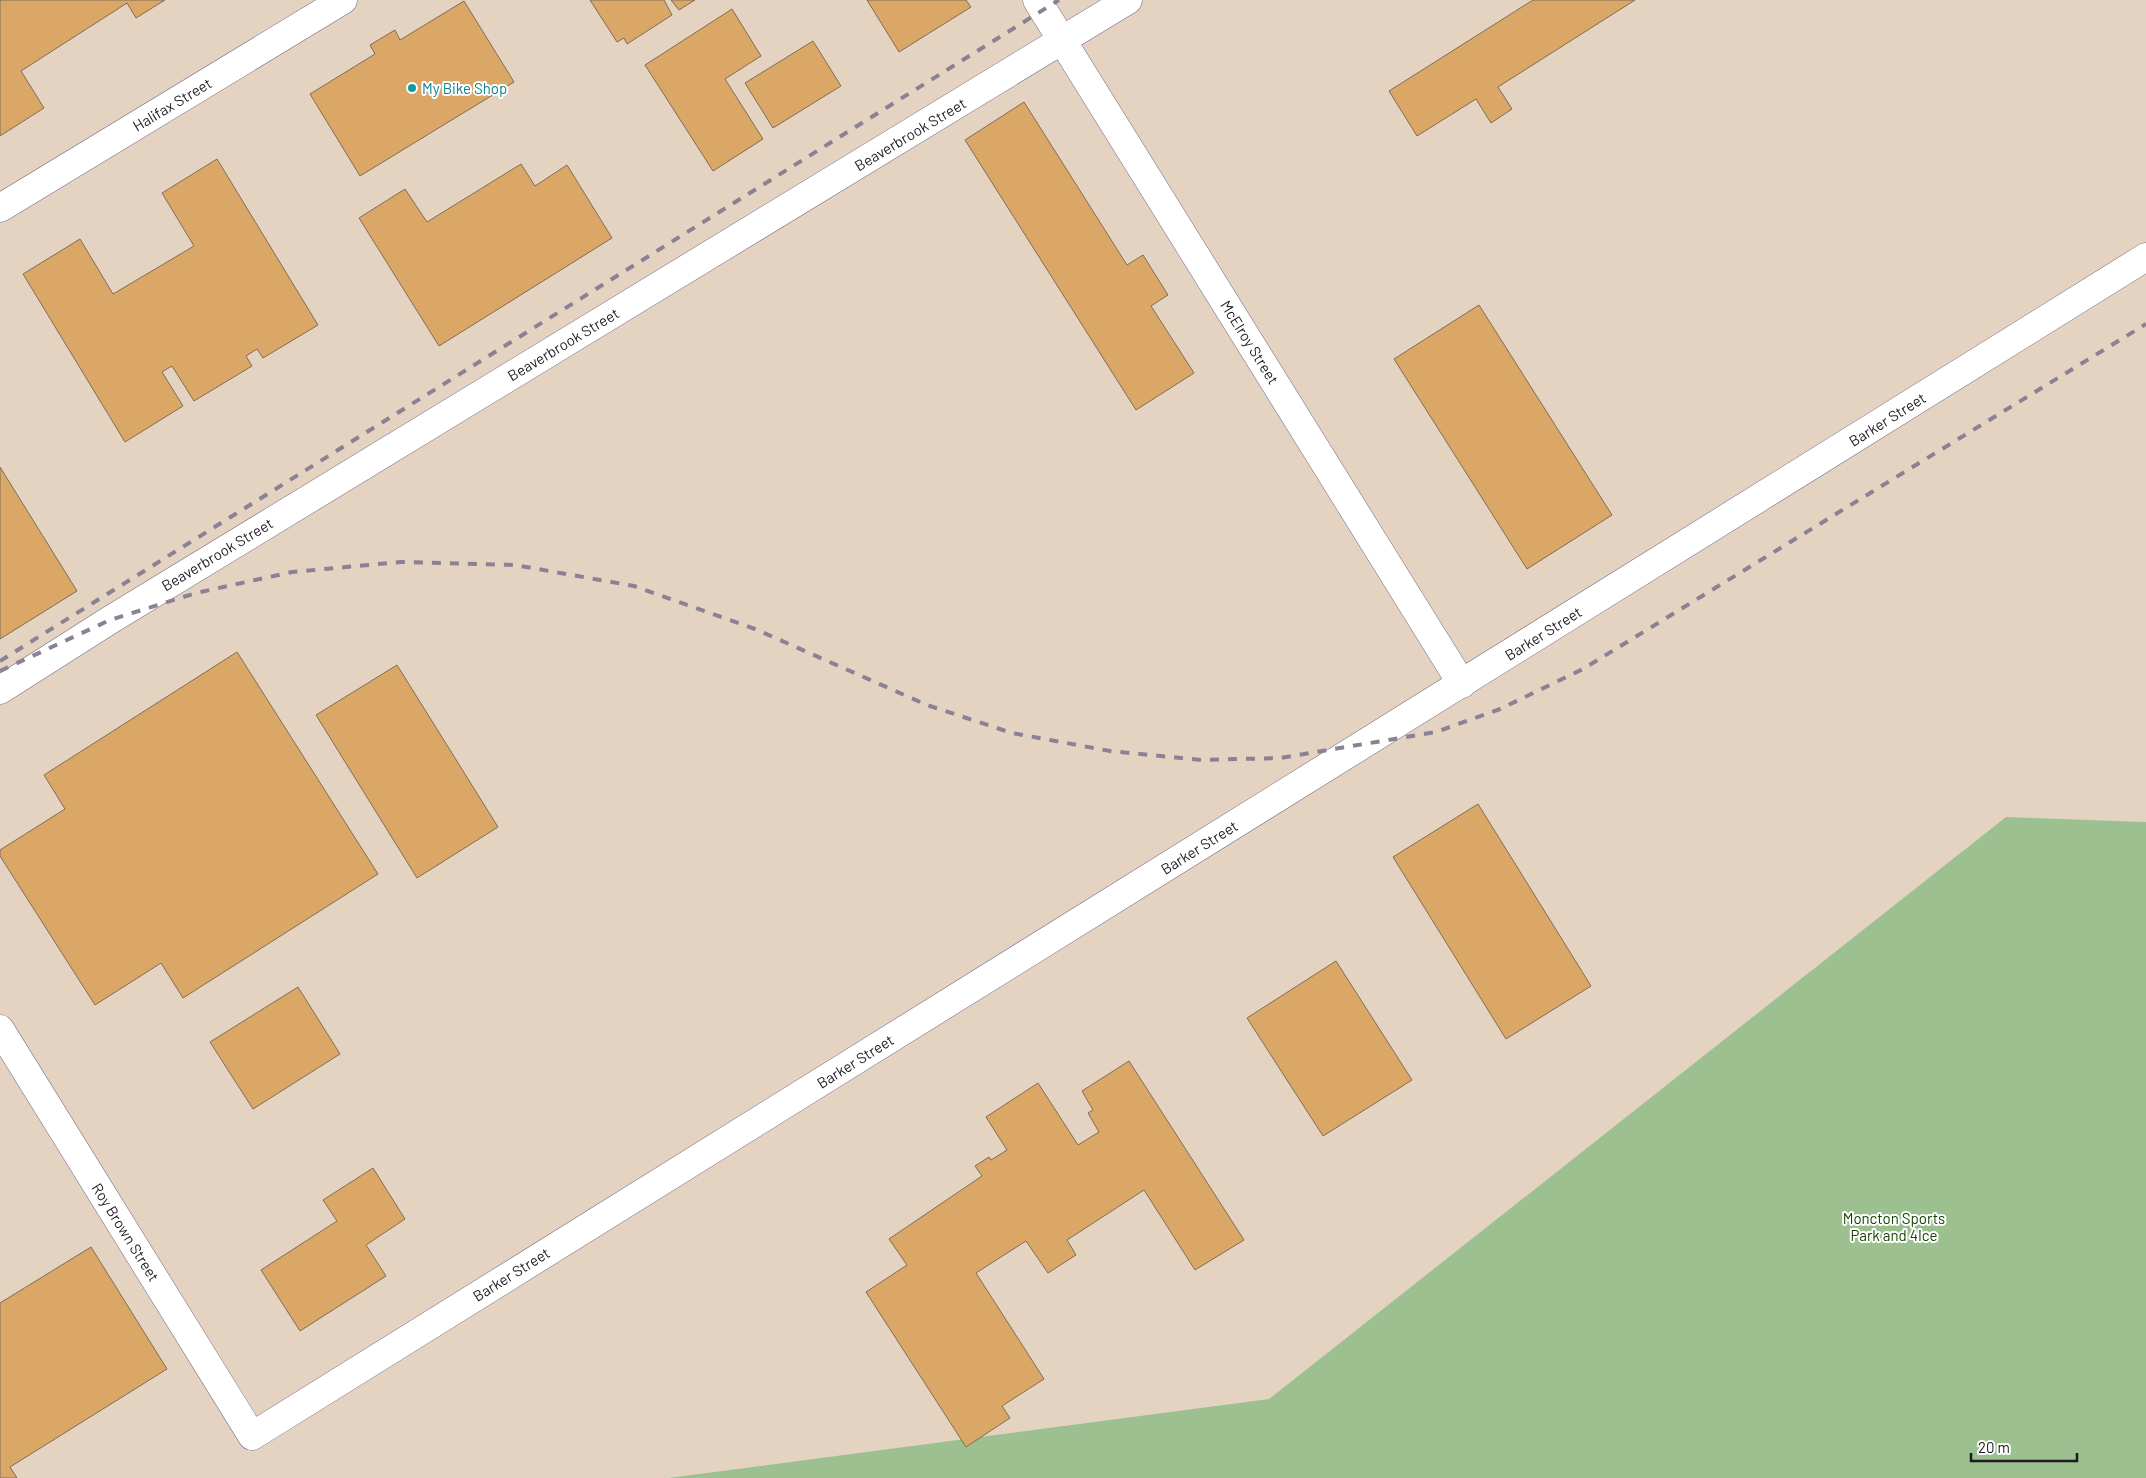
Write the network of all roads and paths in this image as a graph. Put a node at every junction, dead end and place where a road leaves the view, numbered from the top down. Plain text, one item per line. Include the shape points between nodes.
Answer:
1 (343, 0) edge
2 (1037, 0) edge
3 (1128, 0) edge
4 (1063, 41) junction
5 (0, 208) edge
6 (2146, 257) edge
7 (1462, 684) junction
8 (0, 690) edge
9 (0, 1029) edge
10 (252, 1436) joint

1 - 5 street, Halifax Street
2 - 4 street, McElroy Street
3 - 4 street, Beaverbrook Street
4 - 7 street, McElroy Street
4 - 8 street, Beaverbrook Street via 118,615
6 - 7 street, Barker Street
7 - 10 street, Barker Street
9 - 10 street, Roy Brown Street

